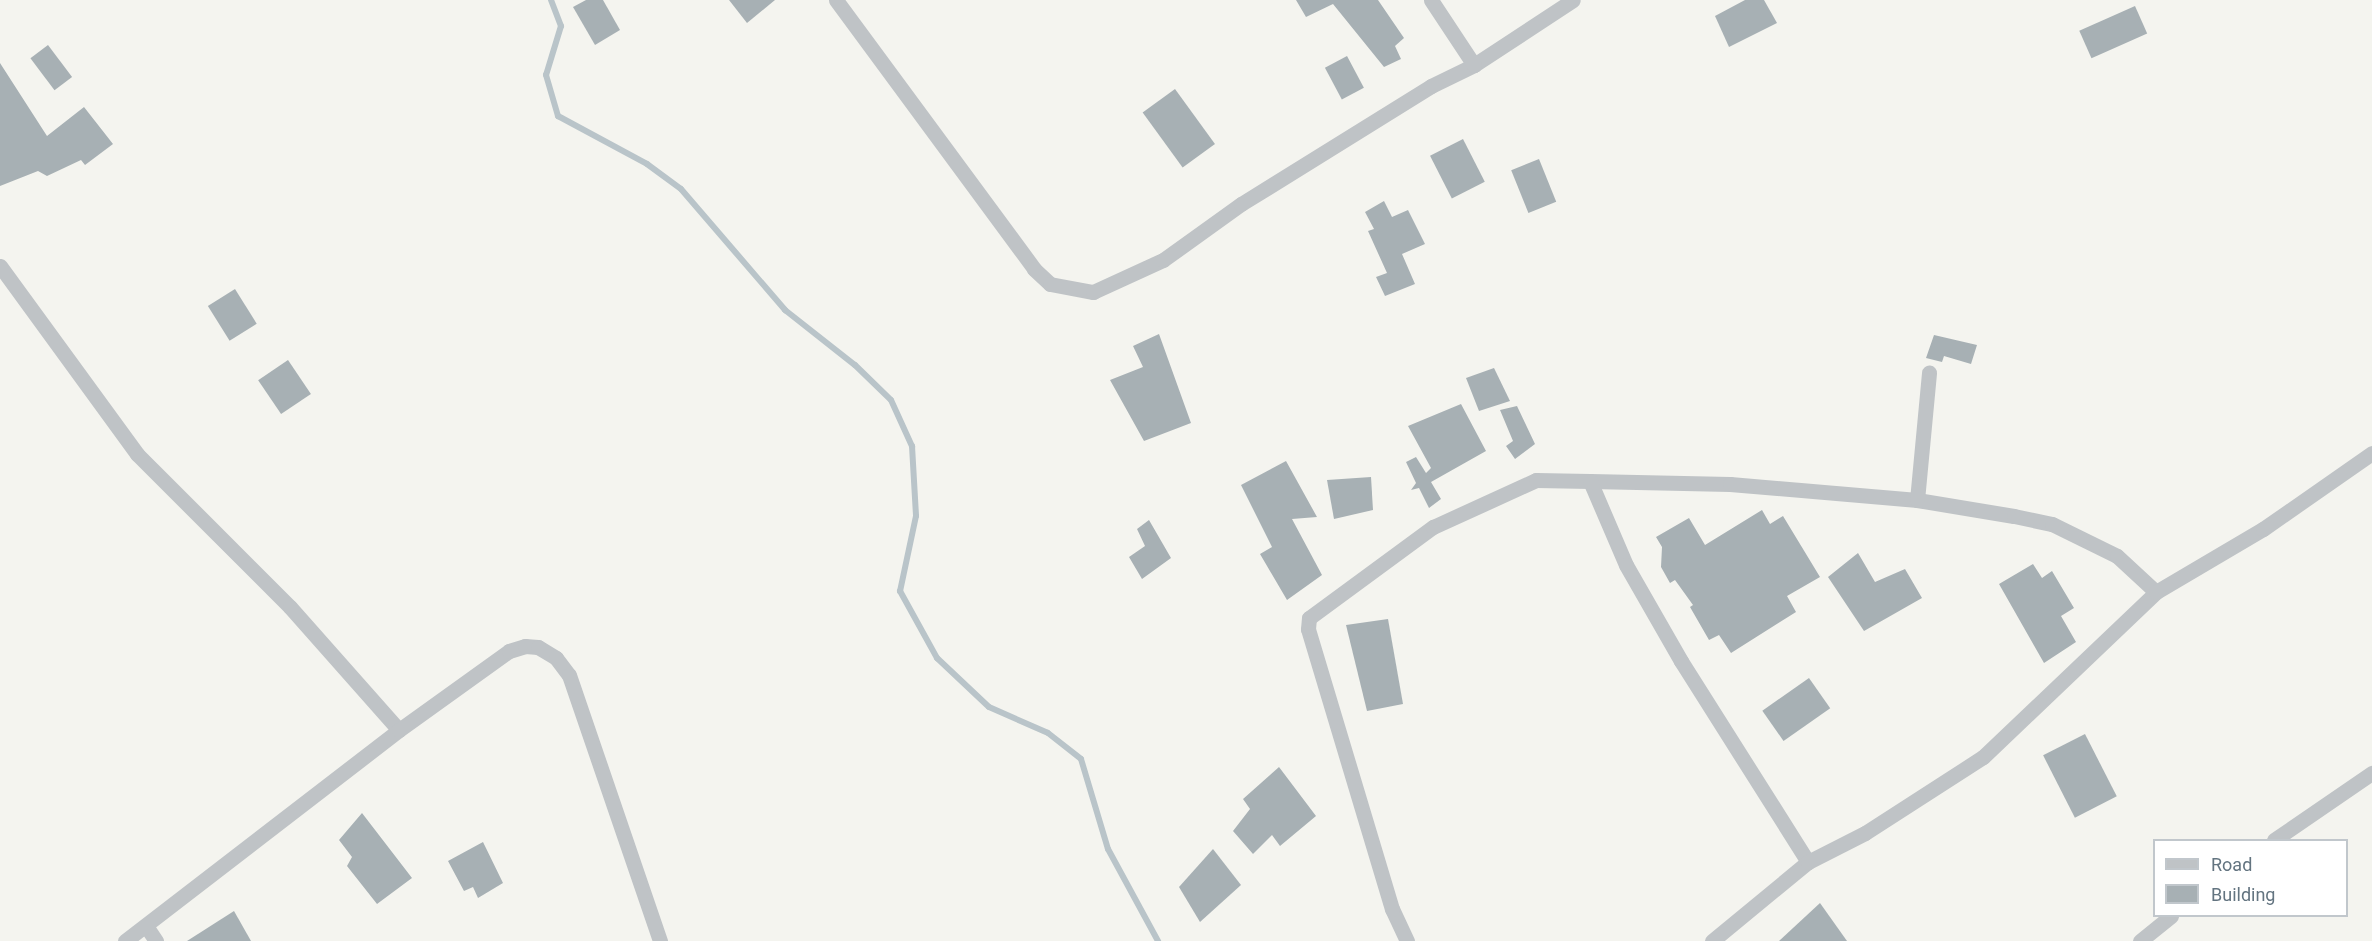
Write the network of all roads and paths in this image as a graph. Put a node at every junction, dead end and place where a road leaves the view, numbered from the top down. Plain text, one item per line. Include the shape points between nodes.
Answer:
1 (836, 0) edge
2 (1431, 0) edge
3 (1573, 0) edge
4 (1474, 65) junction
5 (0, 266) edge
6 (1929, 373) dead end
7 (2372, 453) edge
8 (1590, 481) junction
9 (1917, 500) junction
10 (2156, 592) junction
11 (399, 730) junction
12 (2372, 773) edge
13 (2275, 839) edge
14 (1808, 862) junction
15 (2169, 917) edge
16 (146, 926) junction
17 (125, 941) edge
18 (156, 941) edge
19 (660, 941) edge
20 (1407, 941) edge
21 (1712, 941) edge
22 (2140, 941) edge

1 - 4 street via 1003,231 1050,284 1069,290 1093,292 1163,260 1241,204 1431,86
2 - 4 street
3 - 4 street
5 - 11 street via 137,454 290,607
6 - 9 street
7 - 10 street via 2263,529
8 - 9 street via 1730,484
8 - 14 street via 1626,565
8 - 20 street via 1536,480 1443,522 1309,618 1308,629 1392,909
9 - 10 street via 2052,524 2117,556
10 - 14 street via 1983,757 1876,826
11 - 16 street
11 - 19 street via 509,651 538,647 556,658 568,675
12 - 13 street
14 - 21 street
15 - 22 street
16 - 17 street
16 - 18 street

